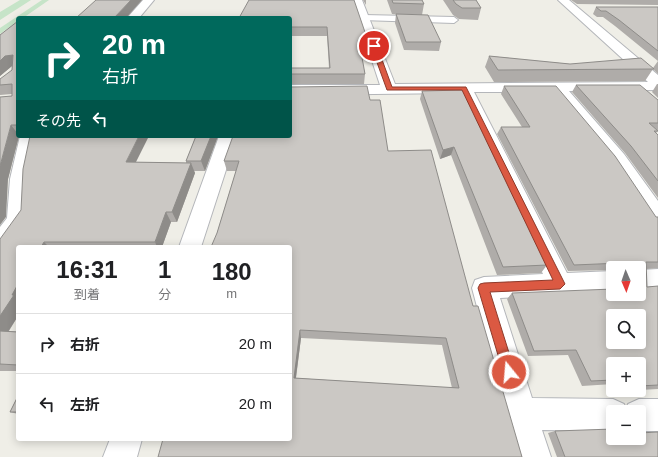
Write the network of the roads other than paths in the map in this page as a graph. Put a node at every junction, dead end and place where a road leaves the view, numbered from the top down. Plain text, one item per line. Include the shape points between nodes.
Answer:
1 (149, 0) edge
2 (357, 0) edge
3 (563, 0) edge
4 (589, 9) dead end
5 (574, 10) junction
6 (135, 16) edge
7 (364, 18) junction
8 (454, 20) dead end
9 (658, 82) edge
10 (557, 87) junction
11 (464, 88) junction
12 (389, 89) junction
13 (647, 89) edge
14 (292, 90) edge
15 (29, 138) edge
16 (227, 138) edge
17 (658, 217) edge
18 (1, 242) edge
19 (191, 245) edge
20 (658, 280) edge
21 (646, 281) edge
22 (606, 282) edge
23 (560, 284) junction
24 (521, 414) junction
25 (606, 415) edge
26 (646, 415) edge
27 (658, 415) edge
28 (125, 441) edge
29 (120, 457) edge
30 (534, 457) edge

1 - 6 street
2 - 7 street
3 - 5 street
4 - 5 street
5 - 9 street
7 - 8 lane
7 - 12 street
10 - 11 street
10 - 13 street
10 - 17 street via 617,158
11 - 12 street
11 - 23 street
12 - 14 street
15 - 18 street via 20,179 18,220
16 - 19 street
20 - 21 street
22 - 23 street
23 - 24 street via 484,288
24 - 25 street
24 - 30 street
26 - 27 street
28 - 29 street

